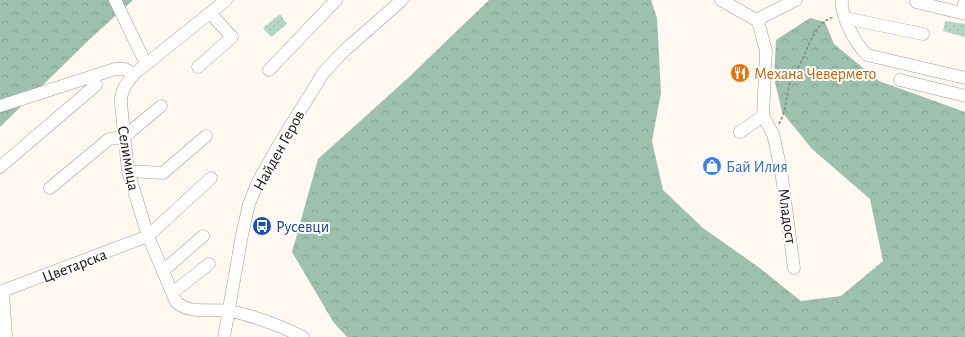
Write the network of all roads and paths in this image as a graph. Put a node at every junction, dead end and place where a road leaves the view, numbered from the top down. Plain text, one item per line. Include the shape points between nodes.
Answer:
1 (115, 0) edge
2 (226, 0) edge
3 (336, 0) edge
4 (402, 0) edge
5 (721, 0) edge
6 (796, 0) edge
7 (842, 0) edge
8 (965, 0) edge
9 (914, 1) edge
10 (210, 13) junction
11 (963, 13) edge
12 (846, 18) junction
13 (758, 21) junction
14 (923, 34) dead end
15 (146, 64) junction
16 (198, 67) dead end
17 (269, 70) dead end
18 (134, 74) junction
19 (965, 78) edge
20 (900, 80) dead end
21 (96, 85) dead end
22 (965, 96) edge
23 (0, 106) edge
24 (160, 106) dead end
25 (763, 116) junction
26 (740, 132) dead end
27 (773, 134) junction
28 (206, 136) dead end
29 (124, 137) junction
30 (0, 168) edge
31 (128, 171) junction
32 (211, 178) dead end
33 (50, 188) dead end
34 (148, 236) junction
35 (203, 236) dead end
36 (209, 264) dead end
37 (794, 268) dead end
38 (163, 272) junction
39 (1, 292) edge
40 (172, 293) junction
41 (229, 311) junction
42 (6, 337) edge
43 (224, 337) edge
44 (303, 337) edge

1 - 15 street
2 - 10 street, Селимица
3 - 17 street
4 - 41 street, Найден Геров via 324,72 278,146 249,204
5 - 13 street
6 - 13 street
7 - 12 street via 842,11
8 - 11 street
9 - 11 street
10 - 15 street, Селимица
10 - 16 street via 232,37
12 - 14 street
12 - 19 street via 866,55
12 - 27 path via 831,18 814,34 792,76 782,117
13 - 25 street via 766,51
15 - 18 street, Селимица
18 - 23 street via 125,69 115,69
18 - 29 street, Селимица via 120,96
20 - 22 street
21 - 30 street
24 - 29 street
25 - 26 street
25 - 27 street, Младост
27 - 37 street, Младост via 781,170
28 - 31 street via 163,173
29 - 31 street, Селимица
29 - 33 street via 109,139
31 - 34 street, Селимица
32 - 34 street
34 - 38 street, Селимица
34 - 39 street, Цветарска
35 - 38 street
36 - 40 street
38 - 40 street, Селимица
39 - 42 street
40 - 41 street, Селимица via 176,302 189,310
41 - 43 street, Найден Геров
41 - 44 street, Селимица

